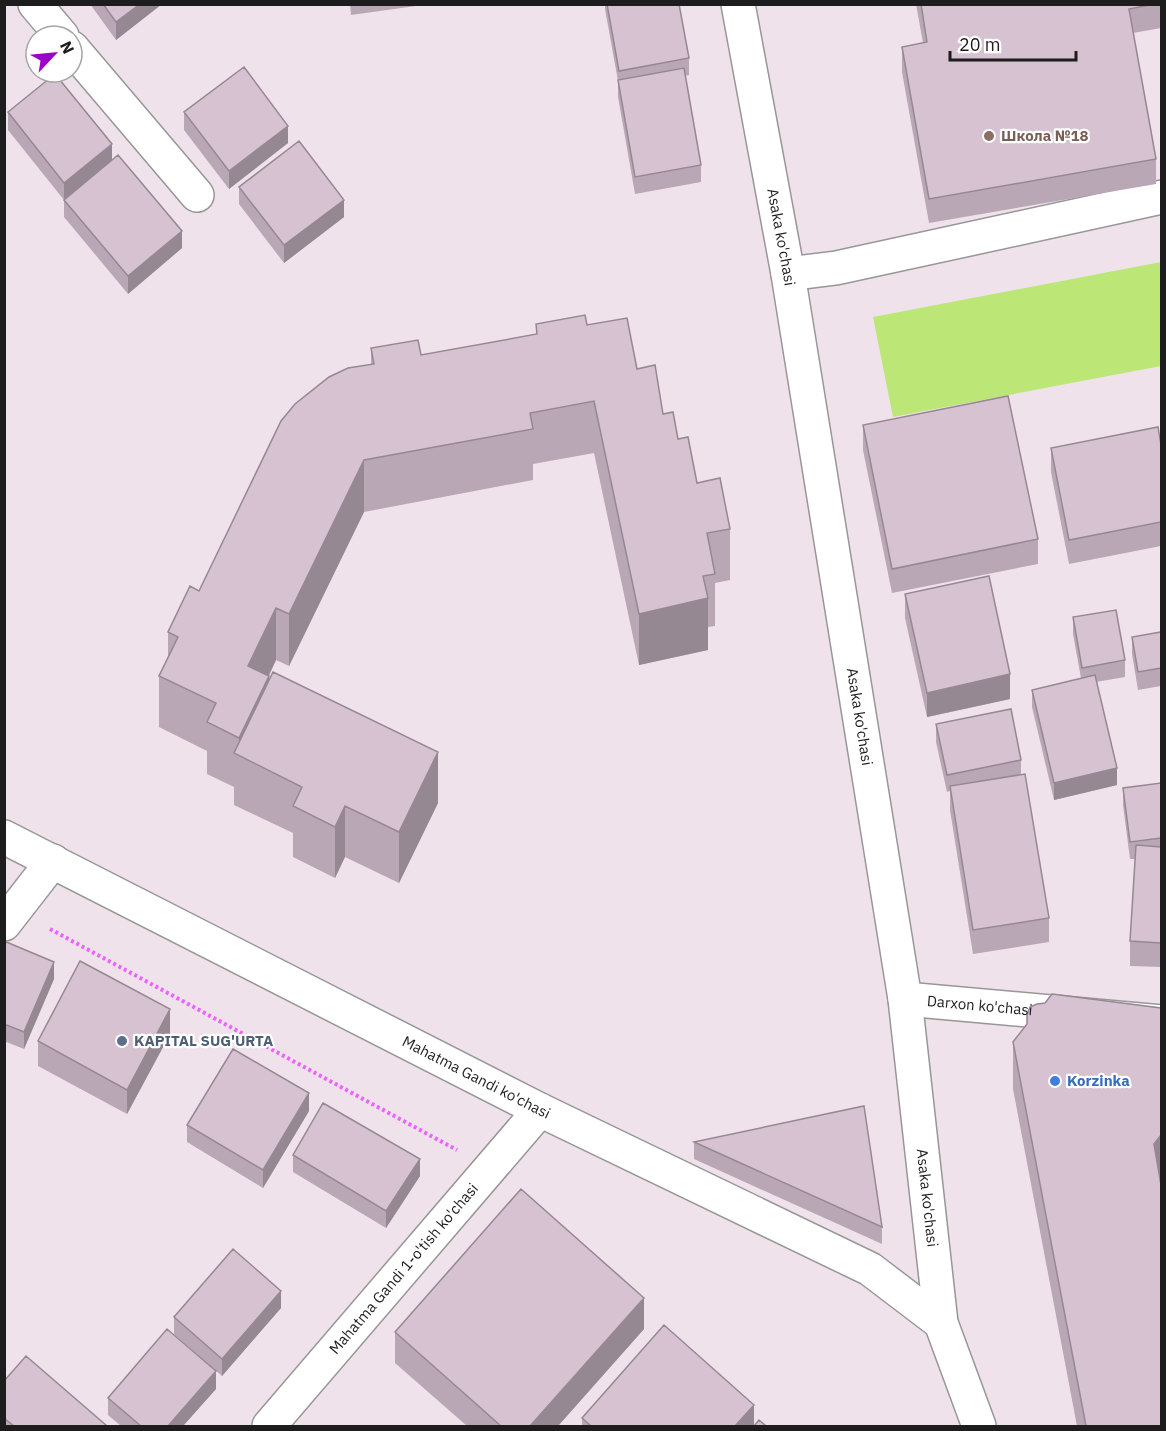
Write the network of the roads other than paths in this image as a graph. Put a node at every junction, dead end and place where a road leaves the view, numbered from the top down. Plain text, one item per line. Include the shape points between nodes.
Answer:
1 (35, 4) edge
2 (738, 4) edge
3 (52, 24) edge
4 (84, 62) edge
5 (196, 195) dead end
6 (1161, 197) edge
7 (788, 274) junction
8 (4, 837) edge
9 (53, 861) junction
10 (10, 917) edge
11 (905, 999) junction
12 (1161, 1022) edge
13 (540, 1110) junction
14 (941, 1323) junction
15 (269, 1426) edge
16 (979, 1426) edge

1 - 3 street
2 - 7 street, Asaka ko'chasi
4 - 5 street
6 - 7 street via 836,268
7 - 11 street, Asaka ko'chasi
8 - 9 street, Mahatma Gandi ko'chasi
9 - 10 street
9 - 13 street, Mahatma Gandi ko'chasi
11 - 12 street, Darxon ko'chasi
11 - 14 street, Asaka ko'chasi
13 - 14 street, Mahatma Gandi ko'chasi via 870,1269
13 - 15 street, Mahatma Gandi 1-o'tish ko'chasi
14 - 16 street, Asaka ko'chasi

